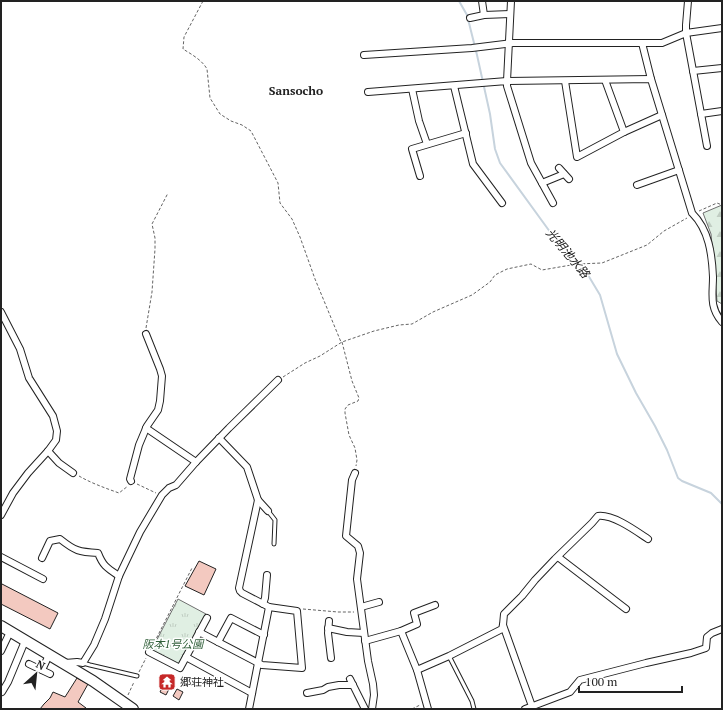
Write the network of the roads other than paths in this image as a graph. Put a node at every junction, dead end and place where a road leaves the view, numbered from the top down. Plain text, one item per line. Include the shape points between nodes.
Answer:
1 (482, 1) edge
2 (511, 1) edge
3 (688, 1) edge
4 (510, 14) junction
5 (484, 15) junction
6 (470, 18) dead end
7 (722, 28) edge
8 (686, 33) junction
9 (508, 43) junction
10 (642, 43) junction
11 (364, 55) dead end
12 (722, 68) edge
13 (693, 72) junction
14 (651, 79) junction
15 (605, 80) junction
16 (565, 81) junction
17 (507, 82) junction
18 (454, 86) junction
19 (412, 89) junction
20 (368, 92) dead end
21 (722, 111) edge
22 (701, 114) junction
23 (662, 115) junction
24 (624, 132) junction
25 (466, 133) junction
26 (427, 144) junction
27 (707, 146) dead end
28 (560, 168) dead end
29 (679, 170) junction
30 (420, 176) dead end
31 (542, 183) junction
32 (637, 185) dead end
33 (502, 203) dead end
34 (553, 203) dead end
35 (1, 312) edge
36 (722, 322) edge
37 (146, 334) road end
38 (278, 380) road end
39 (146, 428) junction
40 (219, 438) junction
41 (48, 451) junction
42 (196, 462) junction
43 (73, 473) road end
44 (355, 473) road end
45 (131, 481) road end
46 (258, 500) junction
47 (268, 511) joint
48 (1, 515) edge
49 (648, 539) dead end
50 (274, 544) dead end
51 (1, 557) edge
52 (558, 557) junction
53 (42, 558) dead end
54 (267, 575) dead end
55 (119, 576) junction
56 (43, 579) dead end
57 (379, 602) dead end
58 (266, 605) junction
59 (435, 605) dead end
60 (626, 609) dead end
61 (361, 610) junction
62 (207, 618) dead end
63 (329, 621) dead end
64 (503, 625) junction
65 (1, 626) edge
66 (328, 628) junction
67 (722, 629) edge
68 (401, 630) junction
69 (10, 632) junction
70 (199, 632) junction
71 (364, 633) junction
72 (264, 635) junction
73 (25, 640) junction
74 (365, 641) junction
75 (218, 642) junction
76 (1, 651) edge
77 (149, 652) road end
78 (49, 655) junction
79 (449, 656) junction
80 (186, 657) junction
81 (331, 658) dead end
82 (83, 663) junction
83 (29, 664) dead end
84 (64, 664) junction
85 (258, 664) junction
86 (42, 670) junction
87 (417, 670) junction
88 (50, 674) dead end
89 (137, 676) road end
90 (2, 692) dead end
91 (252, 693) junction
92 (307, 693) dead end
93 (123, 706) edge
94 (427, 706) edge
95 (532, 708) edge
96 (133, 709) edge
97 (248, 709) edge
98 (365, 709) edge
99 (372, 709) edge
100 (474, 709) edge
101 (525, 709) edge

1 - 5 street
2 - 4 street
3 - 8 street
4 - 5 street
4 - 9 street
5 - 6 street
7 - 8 street
8 - 10 street via 662,43
8 - 13 street
9 - 10 street
9 - 11 street
9 - 17 street
10 - 14 street
12 - 13 street
13 - 22 street
14 - 15 street
14 - 23 street
15 - 16 street
15 - 24 street
16 - 17 street
16 - 24 street via 577,157
17 - 18 street
17 - 31 street via 531,162
18 - 19 street
18 - 25 street
19 - 20 street
19 - 26 street
21 - 22 street
22 - 27 street
23 - 24 street
23 - 29 street
25 - 26 street
25 - 33 street via 473,164
26 - 30 street via 412,149
28 - 31 street via 566,177
29 - 32 street
29 - 36 street via 692,213 702,224 708,240 713,277 713,304
31 - 34 street
35 - 41 street via 20,349 29,378 53,416 57,431 56,440
37 - 39 street via 162,376 158,410
38 - 40 street
39 - 42 street
39 - 45 street via 139,445
40 - 42 street
40 - 46 street via 247,467
41 - 43 street
41 - 48 street via 13,493
42 - 55 street via 176,486 169,488 162,495 140,532
44 - 61 street via 346,536 358,546 360,553 357,579
46 - 47 street
46 - 58 street via 238,588 242,593
47 - 50 lane via 275,520
49 - 52 street via 623,523 603,515 598,516
51 - 56 street
52 - 60 street
52 - 64 street via 504,614
53 - 55 street via 50,541 60,539 79,552 98,553 101,562
54 - 58 street
55 - 82 street via 105,619
57 - 61 street
58 - 72 street
58 - 85 street via 297,611 302,668
59 - 68 street via 414,613 417,624
61 - 71 street
62 - 70 street
63 - 66 street
64 - 79 street via 502,629
64 - 95 street
65 - 69 main road
66 - 71 street
66 - 81 street
67 - 95 street via 707,637 706,648 580,680 570,692
68 - 74 street
68 - 87 street
69 - 73 main road
69 - 76 street
70 - 75 street
70 - 80 street
71 - 74 street
72 - 75 street via 231,618
72 - 85 street
73 - 78 main road
73 - 90 street
74 - 99 street via 374,695
75 - 85 street
77 - 80 street via 180,668
78 - 84 main road
78 - 86 street
79 - 87 street
79 - 100 lane
80 - 91 street
82 - 84 street
82 - 89 lane
83 - 86 street
84 - 93 main road via 93,681
85 - 91 street
86 - 88 street
87 - 94 street
91 - 97 street
92 - 98 street via 323,693 328,686 351,682
93 - 96 main road
95 - 101 street

